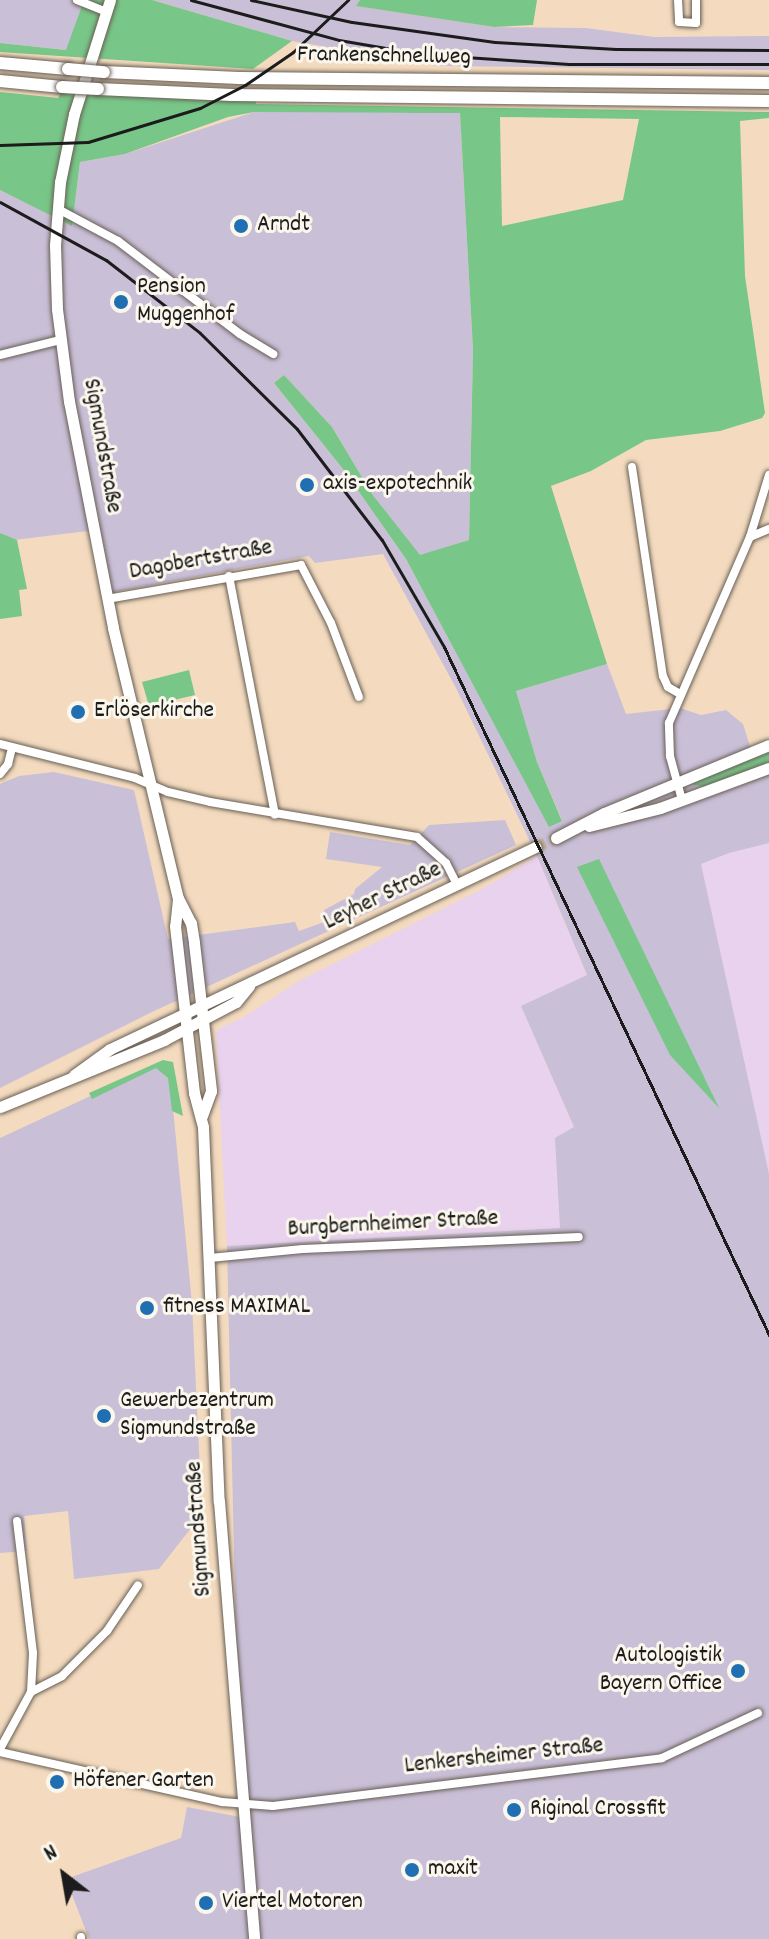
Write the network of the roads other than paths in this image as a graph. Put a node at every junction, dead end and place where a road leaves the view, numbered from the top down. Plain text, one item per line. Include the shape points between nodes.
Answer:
1 (77, 0) edge
2 (678, 0) edge
3 (696, 0) edge
4 (108, 6) edge
5 (0, 63) edge
6 (0, 81) edge
7 (769, 83) edge
8 (769, 101) edge
9 (58, 209) junction
10 (60, 340) junction
11 (273, 354) dead end
12 (0, 355) edge
13 (632, 467) dead end
14 (769, 475) edge
15 (769, 529) edge
16 (750, 537) junction
17 (229, 576) junction
18 (107, 599) junction
19 (680, 694) junction
20 (359, 697) dead end
21 (0, 744) edge
22 (769, 745) edge
23 (12, 748) junction
24 (769, 768) edge
25 (0, 774) edge
26 (677, 782) junction
27 (151, 784) junction
28 (682, 800) junction
29 (275, 815) junction
30 (569, 831) junction
31 (556, 838) tunnel mouth
32 (535, 847) tunnel mouth
33 (457, 885) junction
34 (178, 898) junction
35 (250, 985) junction
36 (203, 1005) junction
37 (186, 1013) junction
38 (204, 1020) junction
39 (187, 1029) junction
40 (74, 1075) junction
41 (0, 1107) edge
42 (202, 1116) junction
43 (579, 1237) dead end
44 (210, 1258) junction
45 (17, 1521) dead end
46 (138, 1585) dead end
47 (31, 1692) junction
48 (758, 1713) dead end
49 (0, 1750) edge
50 (245, 1806) junction
51 (254, 1939) edge

1 - 4 street
2 - 3 street via 679,22 696,23
4 - 9 main road, Sigmundstraße via 74,114
5 - 7 highway, Frankenschnellweg, bridge via 239,78
6 - 8 highway, Frankenschnellweg, bridge via 232,95
9 - 10 main road, Sigmundstraße
9 - 11 street via 118,241
10 - 12 street
10 - 18 main road, Sigmundstraße
13 - 19 street via 663,676
14 - 16 street
15 - 16 street
16 - 19 street
17 - 18 street, Dagobertstraße
17 - 20 street, Dagobertstraße via 296,565 306,569
17 - 29 street
18 - 27 main road, Sigmundstraße
19 - 26 street via 668,736
21 - 23 street
22 - 26 main road
23 - 25 street
23 - 27 street
24 - 28 main road
26 - 28 street
26 - 30 main road
27 - 29 street
27 - 34 main road, Sigmundstraße
28 - 30 main road
29 - 33 street via 417,837 446,863
30 - 31 main road
32 - 33 main road, Leyher Straße
33 - 35 main road, Leyher Straße
34 - 36 main road, Sigmundstraße via 191,923
34 - 37 main road, Sigmundstraße via 175,926
35 - 36 main road, Leyher Straße
35 - 38 main road, Leyher Straße via 236,1002
36 - 37 main road, Leyher Straße
36 - 38 main road, Sigmundstraße
37 - 39 main road, Sigmundstraße
37 - 40 main road, Leyher Straße via 110,1049
38 - 39 main road, Leyher Straße
38 - 42 main road, Sigmundstraße via 211,1091
39 - 40 main road, Leyher Straße via 117,1062
39 - 42 main road, Sigmundstraße
40 - 41 main road, Leyher Straße
42 - 44 main road, Sigmundstraße
43 - 44 street, Burgbernheimer Straße
44 - 50 main road, Sigmundstraße via 219,1501
45 - 47 street via 33,1653
46 - 47 street via 107,1631 71,1667
47 - 49 street
48 - 50 street, Lenkersheimer Straße via 662,1758
49 - 50 street, Lenkersheimer Straße
50 - 51 main road, Sigmundstraße

